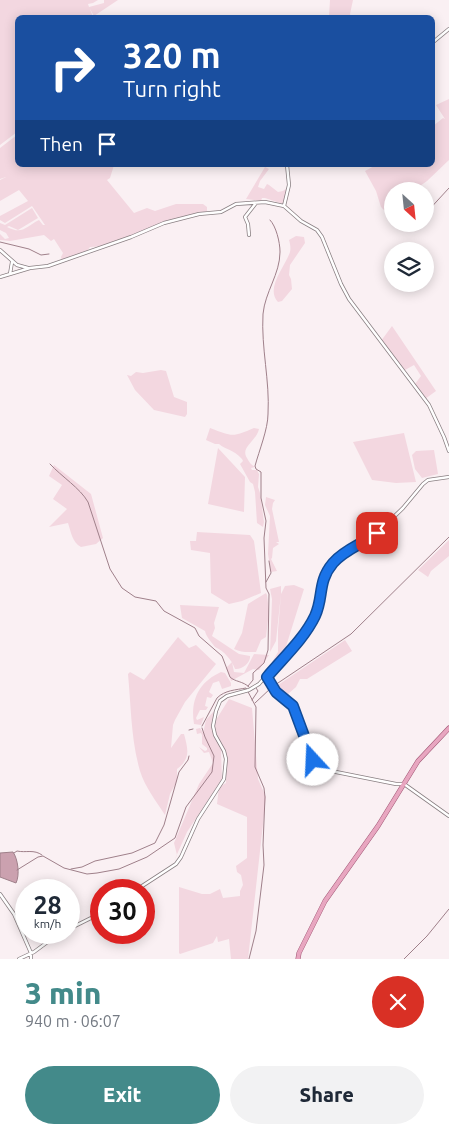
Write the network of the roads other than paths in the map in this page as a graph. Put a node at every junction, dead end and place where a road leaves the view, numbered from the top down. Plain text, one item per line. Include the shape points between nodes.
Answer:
1 (449, 29) edge
2 (435, 41) edge
3 (287, 167) edge
4 (257, 202) junction
5 (284, 206) junction
6 (249, 235) dead end
7 (0, 250) edge
8 (12, 262) junction
9 (30, 268) junction
10 (10, 274) junction
11 (0, 277) edge
12 (449, 451) edge
13 (449, 477) edge
14 (267, 677) junction
15 (449, 728) edge
16 (404, 784) junction
17 (449, 816) edge
18 (154, 879) edge
19 (0, 894) edge
20 (44, 944) edge
21 (31, 953) junction
22 (19, 959) edge
23 (32, 959) edge
24 (298, 959) edge

1 - 2 street
3 - 5 street via 289,185
4 - 5 street
4 - 6 street via 245,217
4 - 9 street via 236,204 217,213 180,218 48,266
5 - 12 street via 322,237 340,284 429,405
7 - 8 street
8 - 9 street
8 - 10 street
9 - 10 street
10 - 11 street
13 - 14 street via 422,484 377,533 336,559 322,581 311,623
14 - 16 street via 276,692 293,706 313,760 322,769
14 - 18 street via 249,690 223,698 216,711 213,730 226,759 224,779 198,819 181,857
15 - 16 main road via 418,760
16 - 17 street
16 - 24 main road via 325,901
19 - 21 street via 14,914
20 - 21 street
21 - 22 street
21 - 23 street

